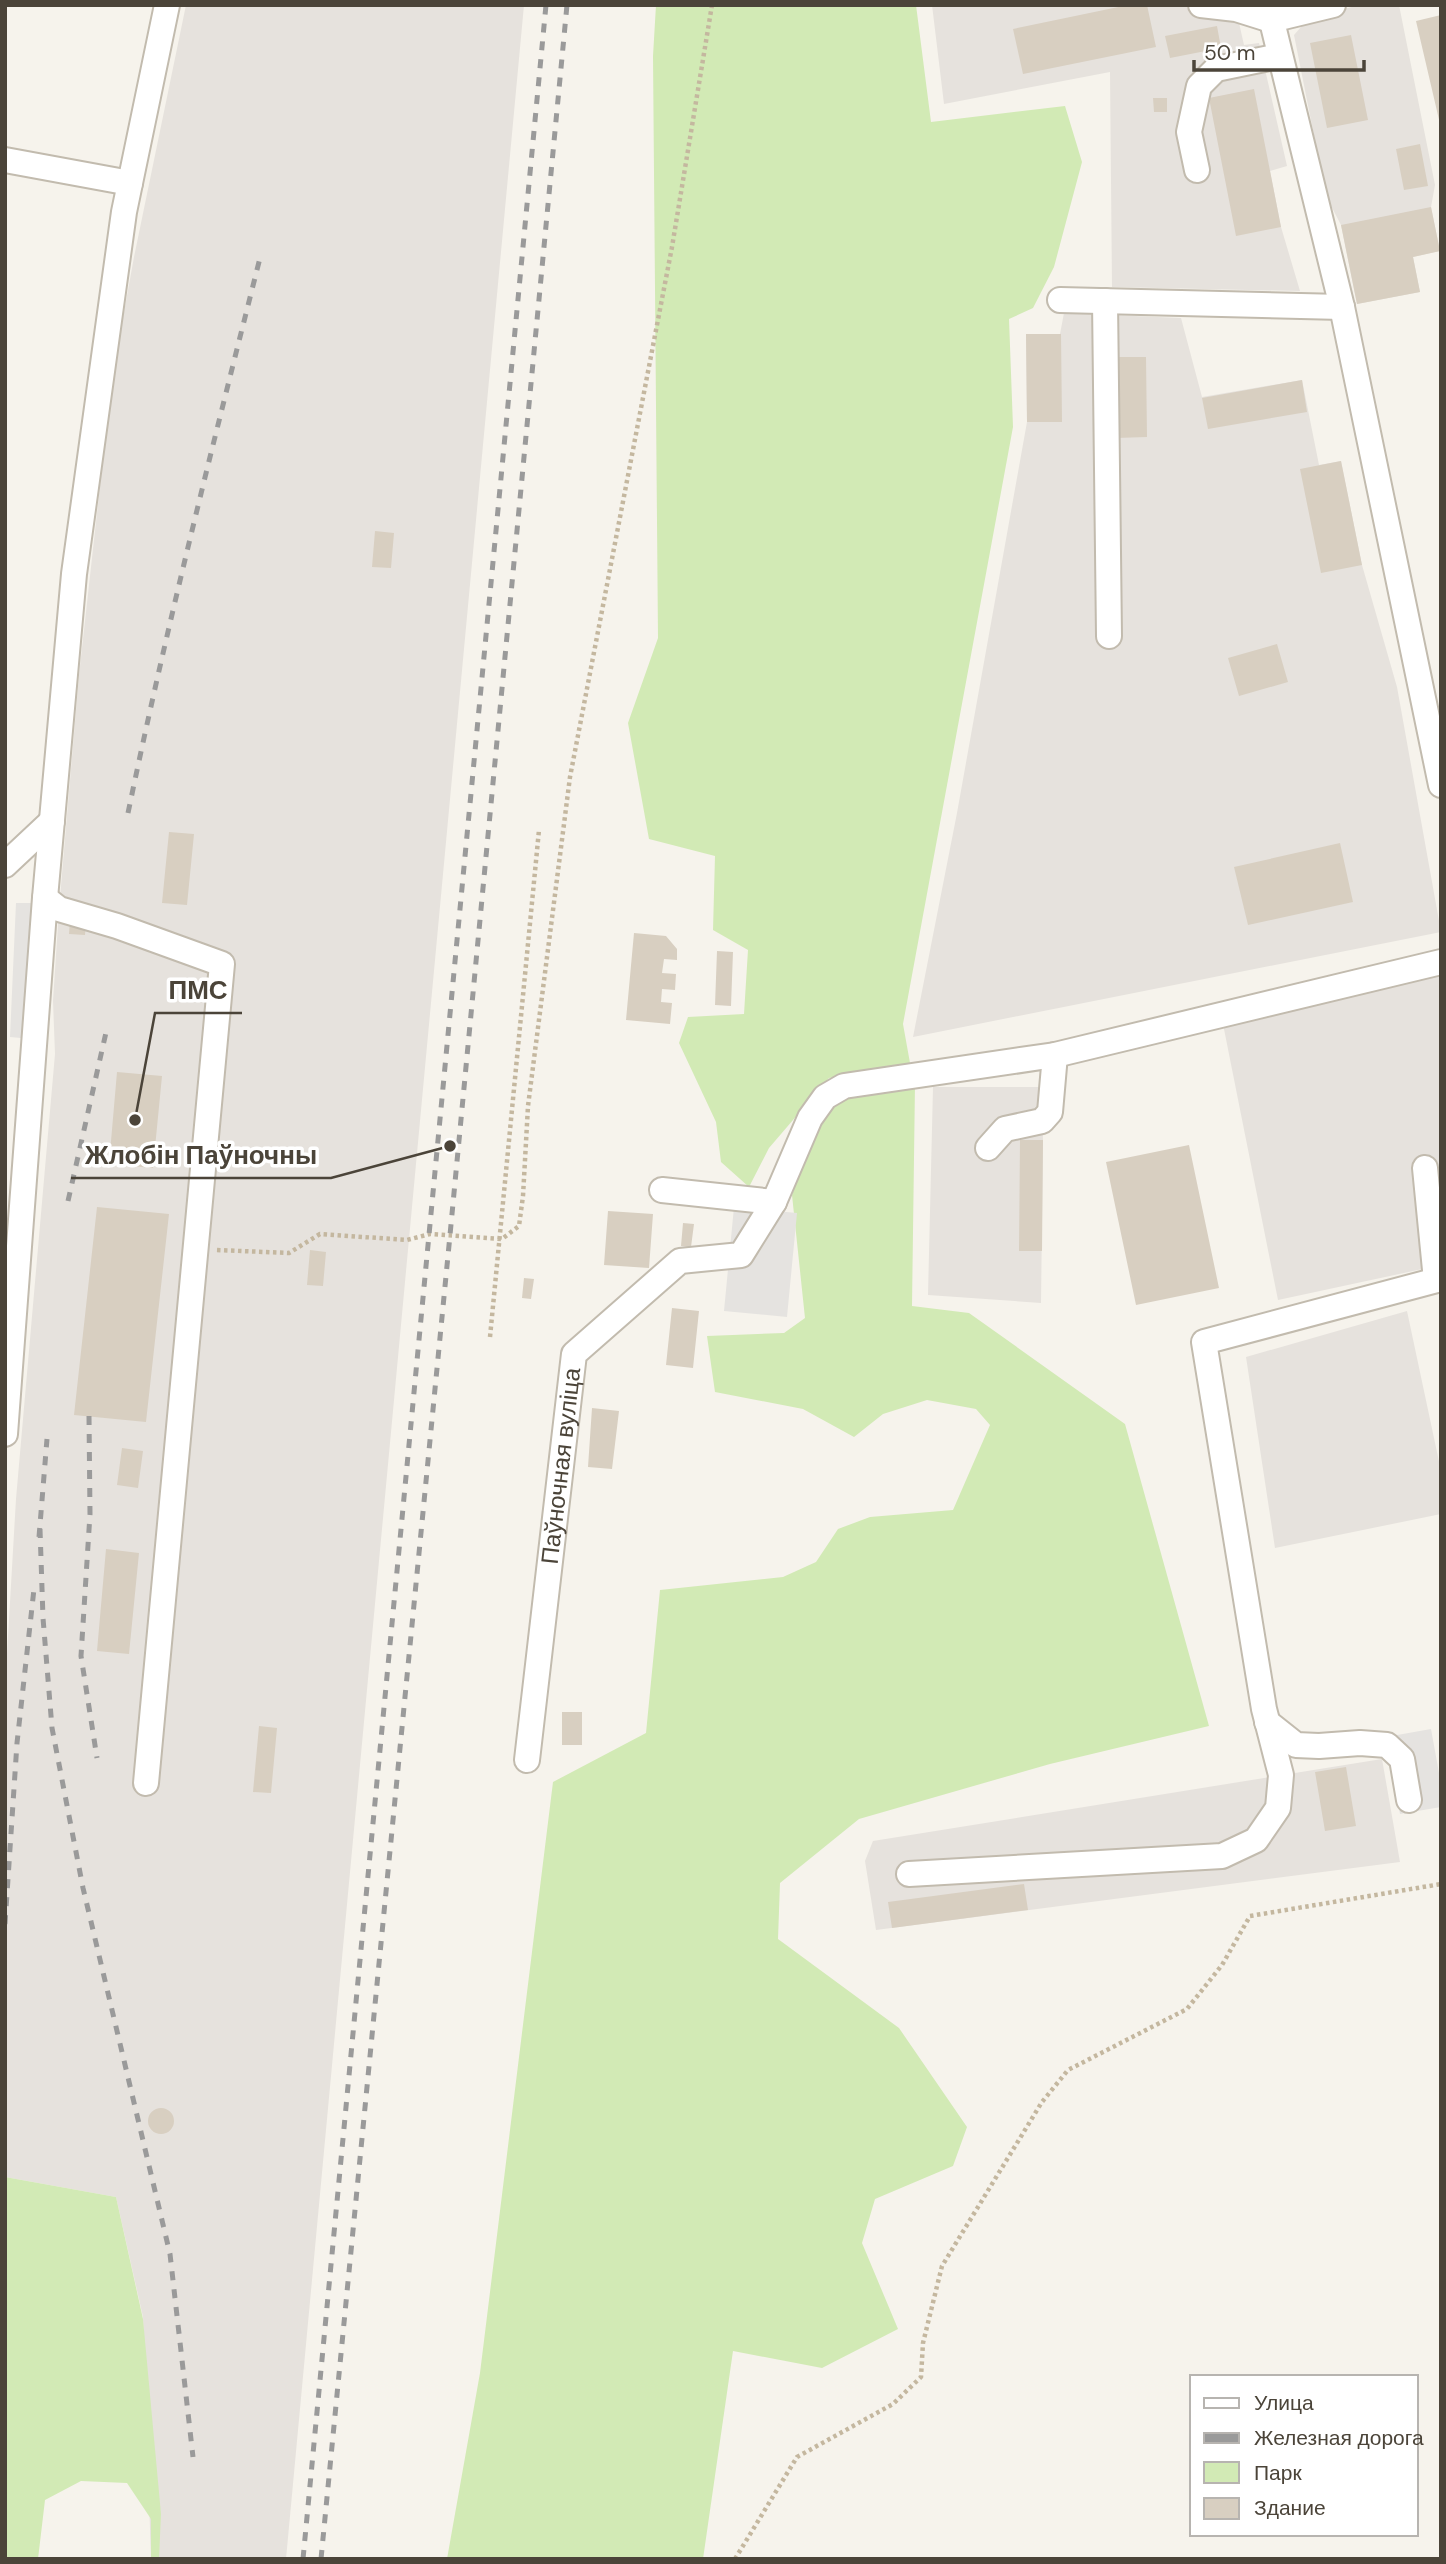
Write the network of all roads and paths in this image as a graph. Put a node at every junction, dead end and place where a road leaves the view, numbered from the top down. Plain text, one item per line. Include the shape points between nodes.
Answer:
1 (167, 5) edge
2 (712, 5) edge
3 (1201, 5) edge
4 (1333, 5) edge
5 (1282, 11) edge
6 (1279, 56) junction
7 (5, 160) edge
8 (1197, 170) dead end
9 (130, 183) junction
10 (1060, 300) dead end
11 (1105, 301) junction
12 (1342, 307) junction
13 (1109, 636) dead end
14 (1441, 785) edge
15 (52, 821) junction
16 (539, 830) dead end
17 (5, 865) edge
18 (45, 898) junction
19 (1441, 962) edge
20 (1055, 1055) junction
21 (988, 1148) dead end
22 (1425, 1168) dead end
23 (662, 1190) dead end
24 (774, 1202) junction
25 (500, 1238) junction
26 (195, 1249) junction
27 (1438, 1280) edge
28 (489, 1337) dead end
29 (5, 1434) edge
30 (1267, 1722) junction
31 (527, 1760) dead end
32 (146, 1783) dead end
33 (1409, 1800) dead end
34 (909, 1874) dead end
35 (1441, 1884) edge
36 (735, 2559) edge

1 - 9 street
2 - 25 path via 570,777 528,1105 519,1226
3 - 5 street
4 - 5 street
5 - 6 street
6 - 8 street via 1216,69 1199,86 1189,132
6 - 12 street
7 - 9 street
9 - 15 street via 74,574
10 - 11 street
11 - 12 street
11 - 13 street
12 - 14 street
15 - 17 street
15 - 18 street
16 - 25 path
18 - 26 street via 59,909 222,964
18 - 29 street
19 - 20 street
20 - 21 street via 1049,1112 1042,1121 1005,1129
20 - 24 street via 844,1086 825,1097 810,1118
22 - 27 street
23 - 24 street
24 - 31 street, Паўночная вуліца via 741,1255 680,1261 574,1354
25 - 26 path via 430,1234 407,1240 320,1234 289,1253
25 - 28 path
26 - 32 street
27 - 30 street via 1204,1342
30 - 33 street via 1296,1745 1387,1745 1402,1759
30 - 34 street via 1280,1775 1279,1808 1256,1840 1222,1856
35 - 36 path via 1250,1916 1222,1965 1187,2009 1068,2070 1042,2102 942,2266 923,2343 921,2377 893,2404 797,2457

